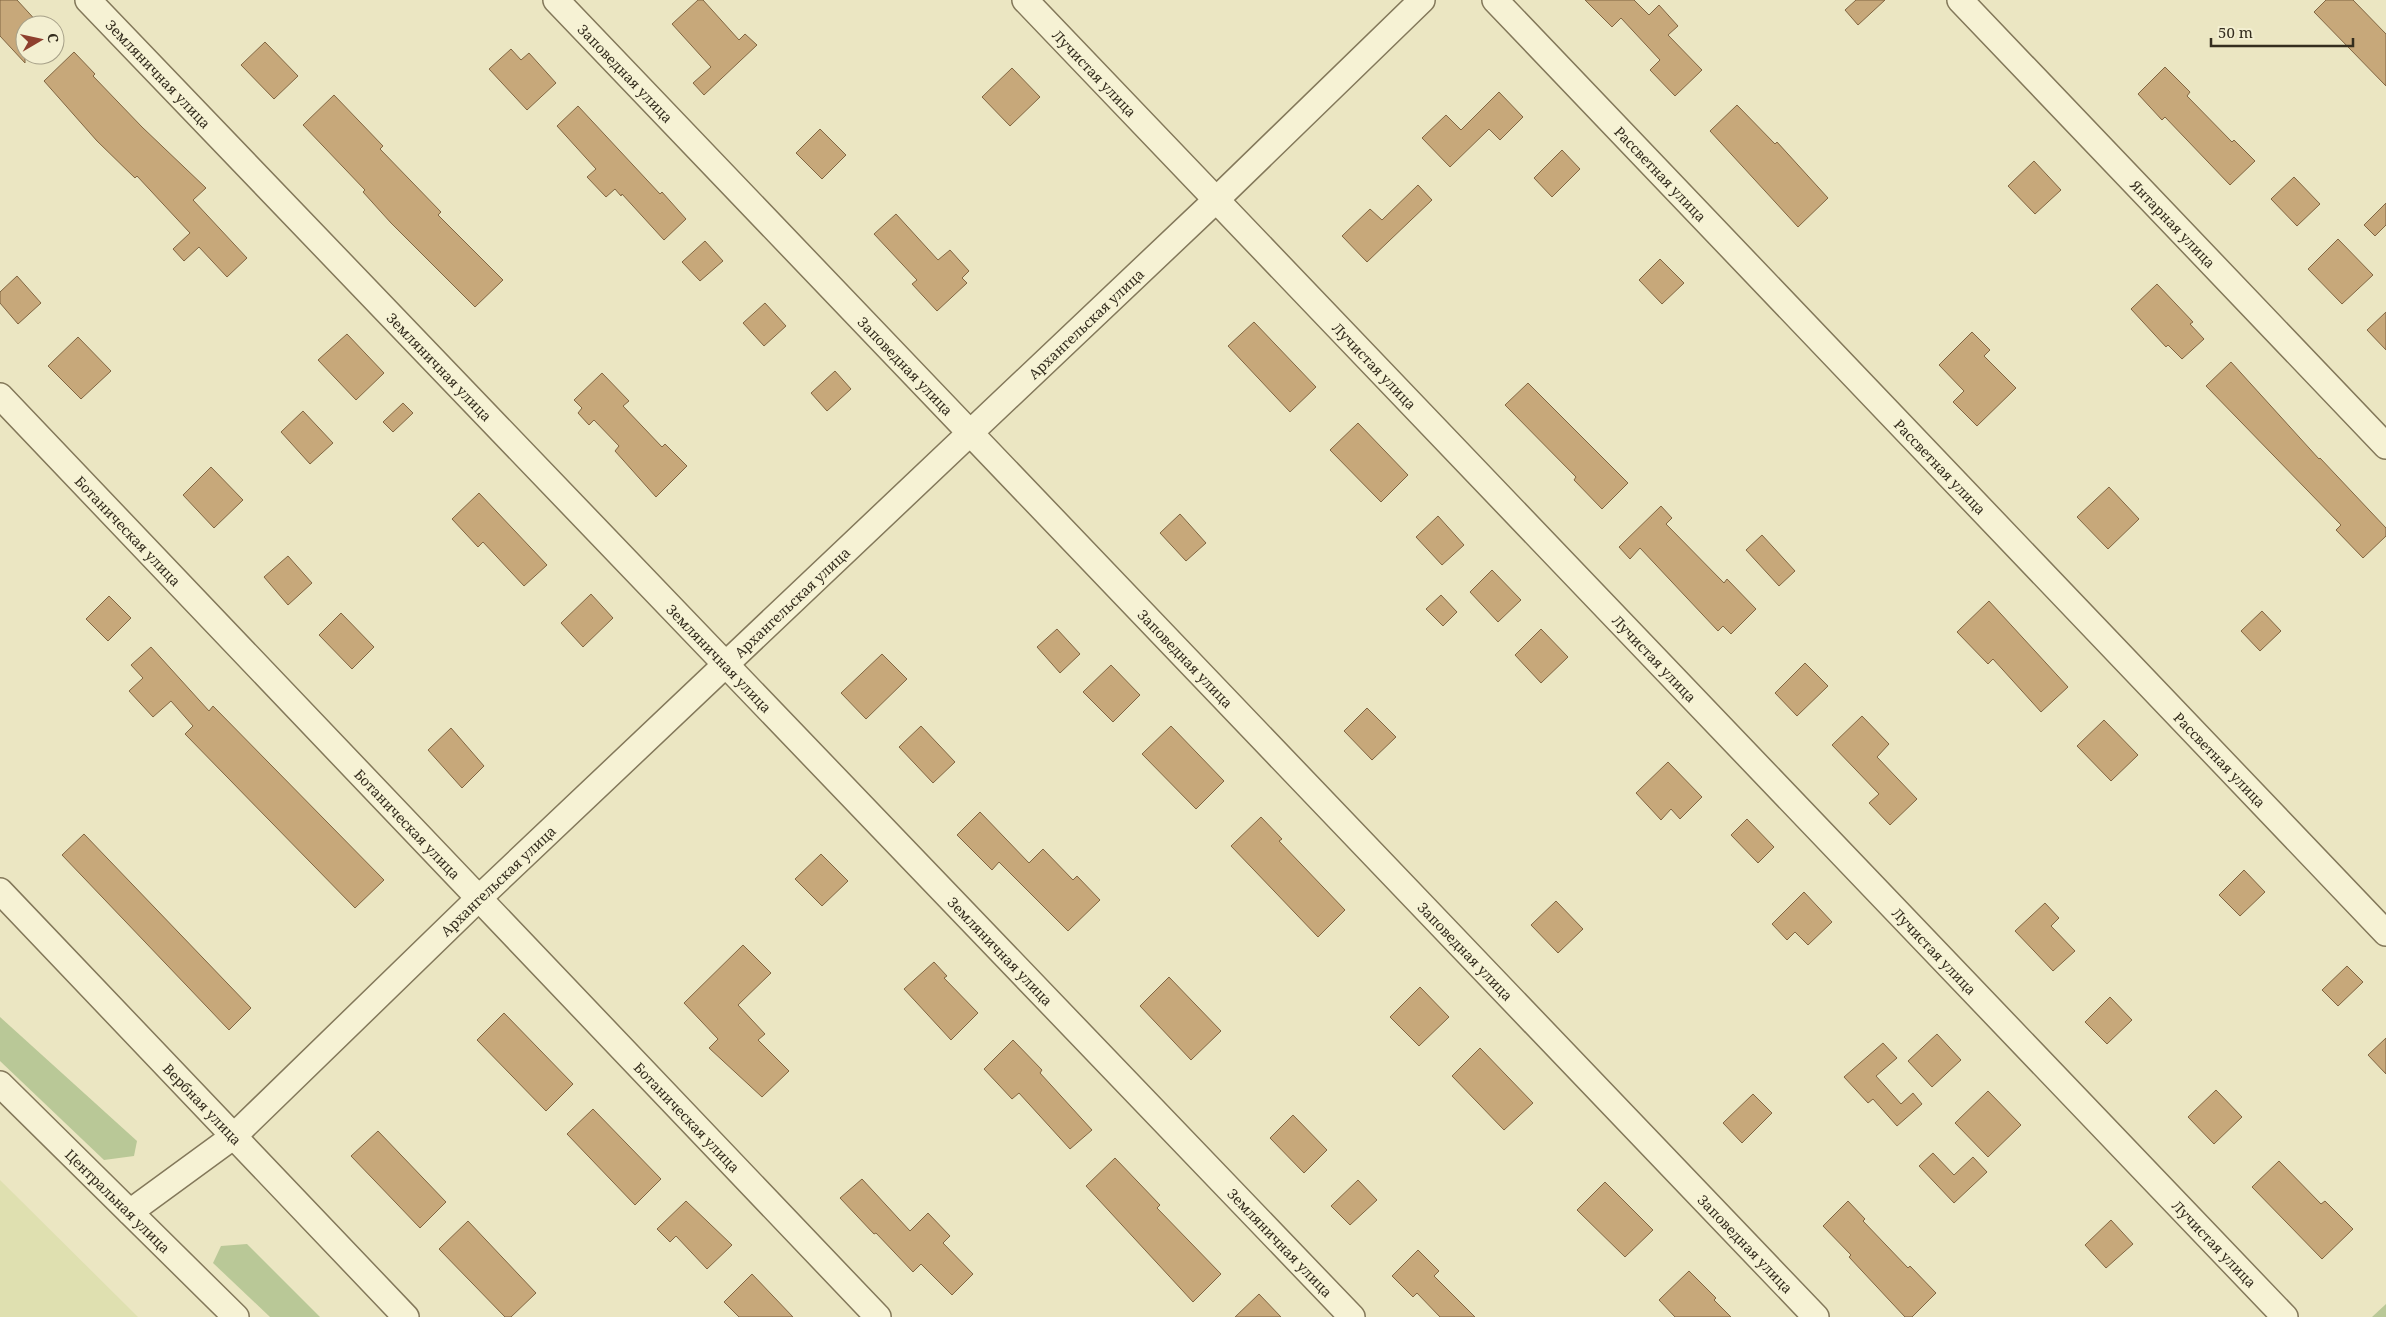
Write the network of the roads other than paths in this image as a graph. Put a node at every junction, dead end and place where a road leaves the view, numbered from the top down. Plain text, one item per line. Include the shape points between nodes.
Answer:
1 (88, 0) edge
2 (556, 0) edge
3 (1025, 0) edge
4 (1422, 0) edge
5 (1495, 0) edge
6 (1960, 0) edge
7 (1216, 200) junction
8 (0, 396) edge
9 (968, 433) junction
10 (2386, 446) edge
11 (725, 665) junction
12 (0, 891) edge
13 (478, 899) junction
14 (2386, 933) edge
15 (0, 1084) edge
16 (234, 1136) junction
17 (130, 1212) junction
18 (236, 1317) edge
19 (406, 1317) edge
20 (878, 1317) edge
21 (1352, 1317) edge
22 (1816, 1317) edge
23 (2285, 1317) edge

1 - 11 street, Земляничная улица
2 - 9 street, Заповедная улица
3 - 7 street, Лучистая улица
4 - 7 street, Архангельская улица
5 - 14 street, Рассветная улица
6 - 10 street, Янтарная улица
7 - 9 street, Архангельская улица
7 - 23 street, Лучистая улица
8 - 13 street, Ботаническая улица
9 - 11 street, Архангельская улица
9 - 22 street, Заповедная улица
11 - 13 street, Архангельская улица
11 - 21 street, Земляничная улица
12 - 16 street, Вербная улица
13 - 16 street, Архангельская улица
13 - 20 street, Ботаническая улица
15 - 17 street, Центральная улица
16 - 17 street, Архангельская улица
16 - 19 street, Вербная улица
17 - 18 street, Центральная улица

